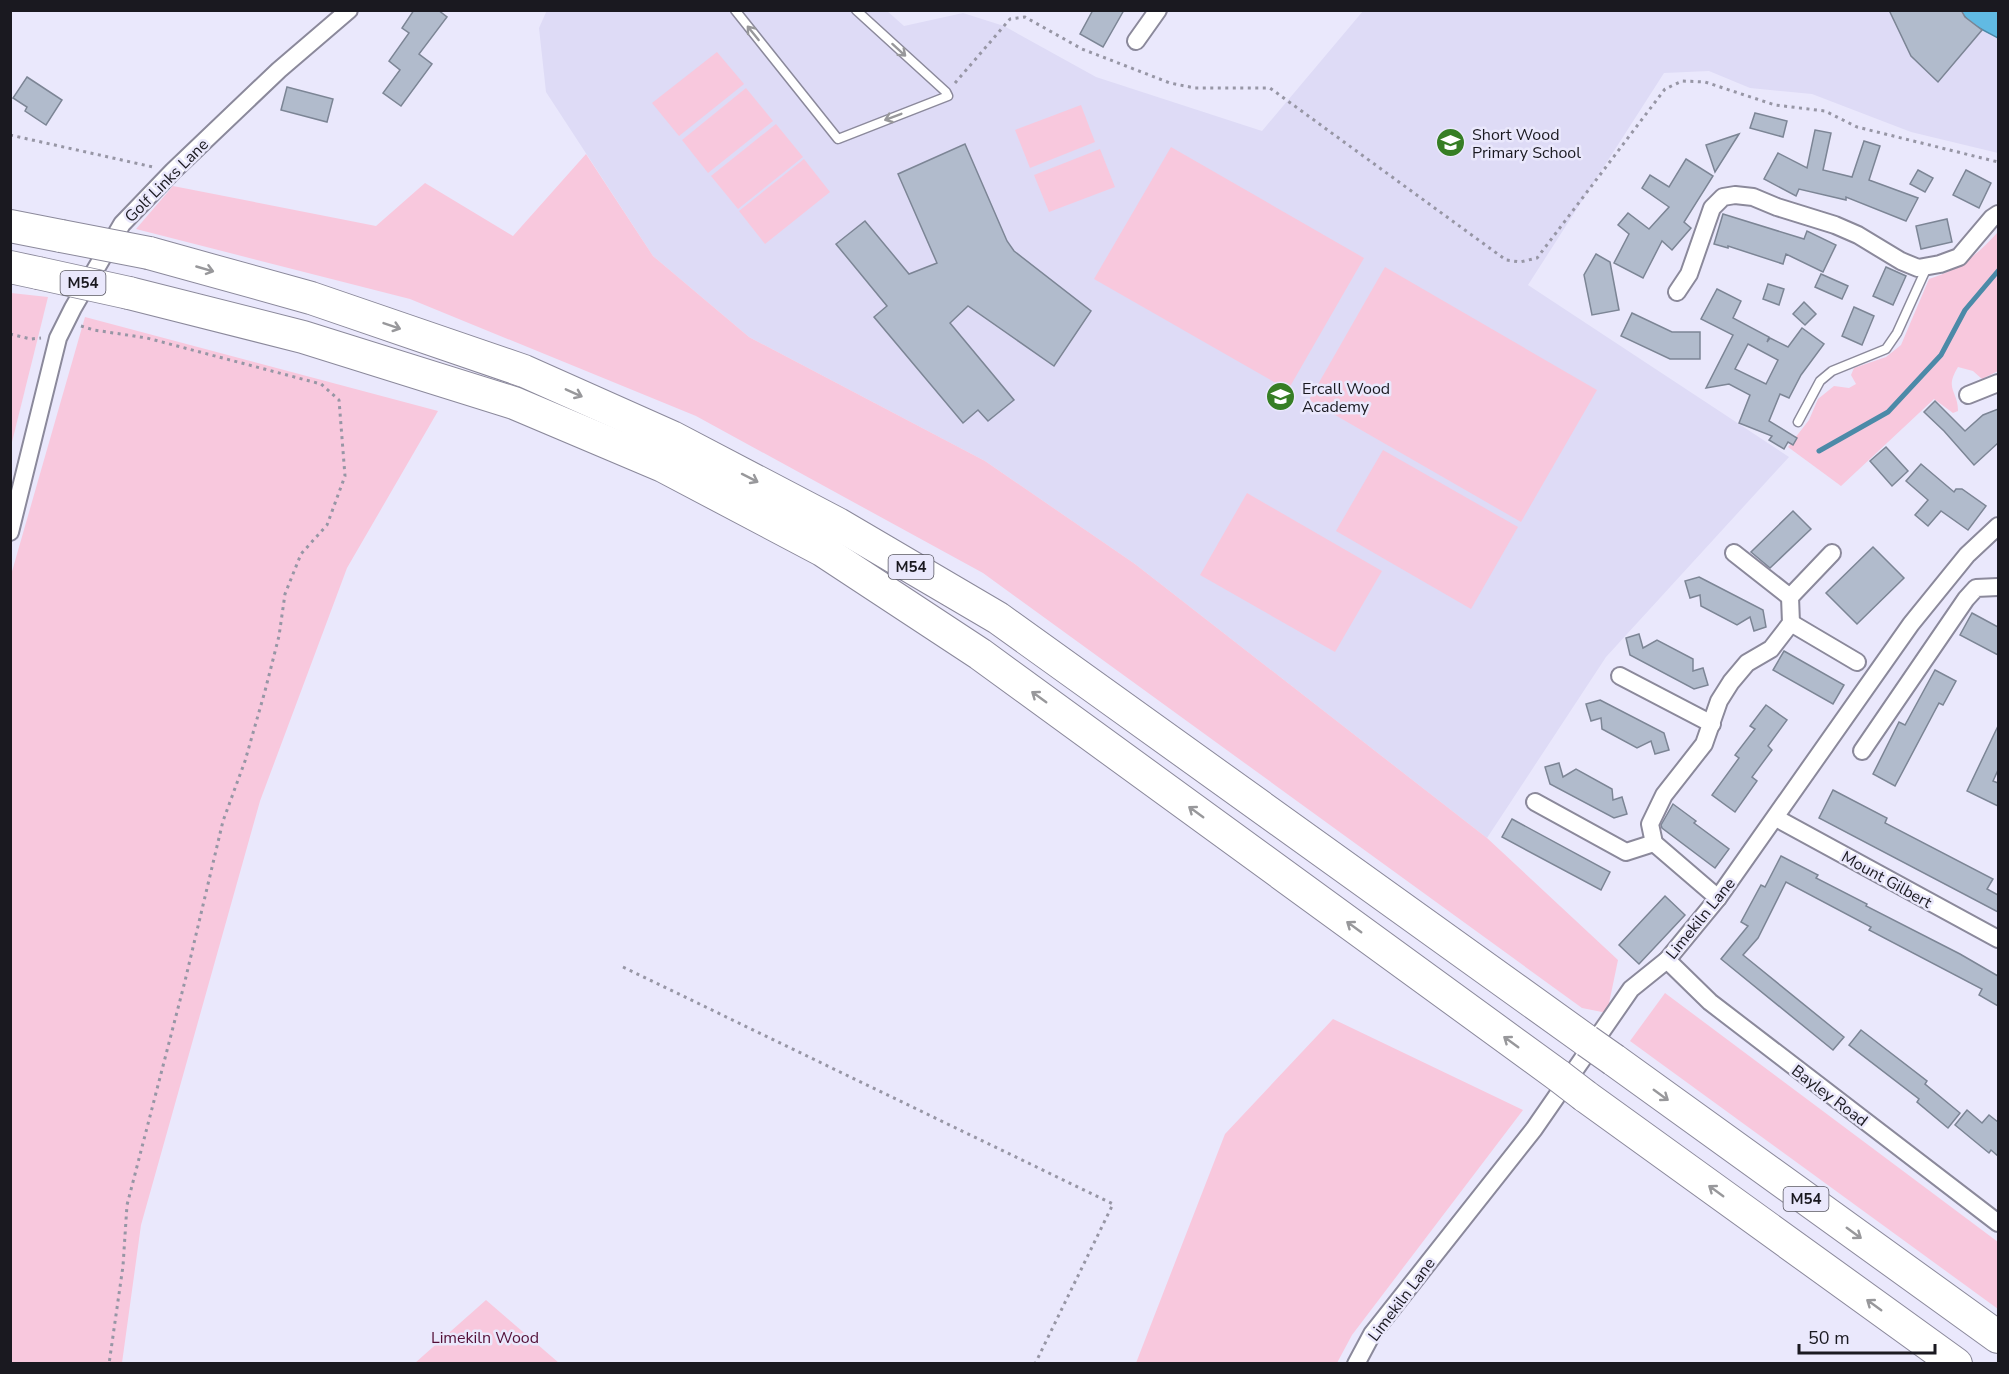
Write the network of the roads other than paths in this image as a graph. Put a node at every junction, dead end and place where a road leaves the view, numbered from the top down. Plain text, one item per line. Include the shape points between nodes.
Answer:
1 (349, 10) edge
2 (735, 10) edge
3 (856, 10) edge
4 (1158, 10) edge
5 (1136, 41) dead end
6 (1998, 214) edge
7 (10, 226) edge
8 (1927, 267) junction
9 (24, 270) edge
10 (1677, 292) dead end
11 (1998, 383) edge
12 (1968, 395) dead end
13 (1798, 422) dead end
14 (1998, 526) edge
15 (10, 532) edge
16 (1734, 553) dead end
17 (1832, 553) dead end
18 (1998, 587) edge
19 (1790, 597) junction
20 (1791, 623) junction
21 (1857, 662) dead end
22 (1620, 676) dead end
23 (1712, 724) junction
24 (1862, 752) dead end
25 (1535, 802) dead end
26 (1776, 818) junction
27 (1654, 843) junction
28 (1718, 898) junction
29 (1998, 939) edge
30 (1667, 960) junction
31 (1998, 1223) edge
32 (1998, 1337) edge
33 (1356, 1364) edge
34 (1956, 1364) edge

1 - 15 street, Golf Links Lane via 279,70 122,224 58,338
3 -> 2 lane via 948,96 838,139
4 - 5 street
6 - 8 street via 1959,257
7 -> 32 highway, M54, bridge via 149,253 311,298 524,371 672,437 838,524 998,618
8 - 10 street via 1901,261 1835,225 1753,197 1735,195 1723,197 1712,208 1689,274
8 - 13 lane via 1887,349 1832,371 1820,381
34 -> 9 highway, M54, bridge via 980,654 822,550 663,466 514,403 303,337
11 - 12 street
14 - 26 street, Limekiln Lane via 1967,555 1911,624
16 - 19 street
17 - 19 street
18 - 24 street via 1976,588 1966,599
19 - 20 street
20 - 21 street
20 - 23 street via 1771,649 1747,663 1731,682 1719,701
22 - 23 street
23 - 27 street via 1704,744 1664,795 1650,824
25 - 27 street via 1626,852
26 - 28 street, Limekiln Lane
26 - 29 street, Mount Gilbert
27 - 28 street
28 - 30 street, Limekiln Lane
30 - 31 street, Bayley Road via 1710,1002
30 - 33 street, Limekiln Lane via 1631,989 1534,1129 1372,1334

